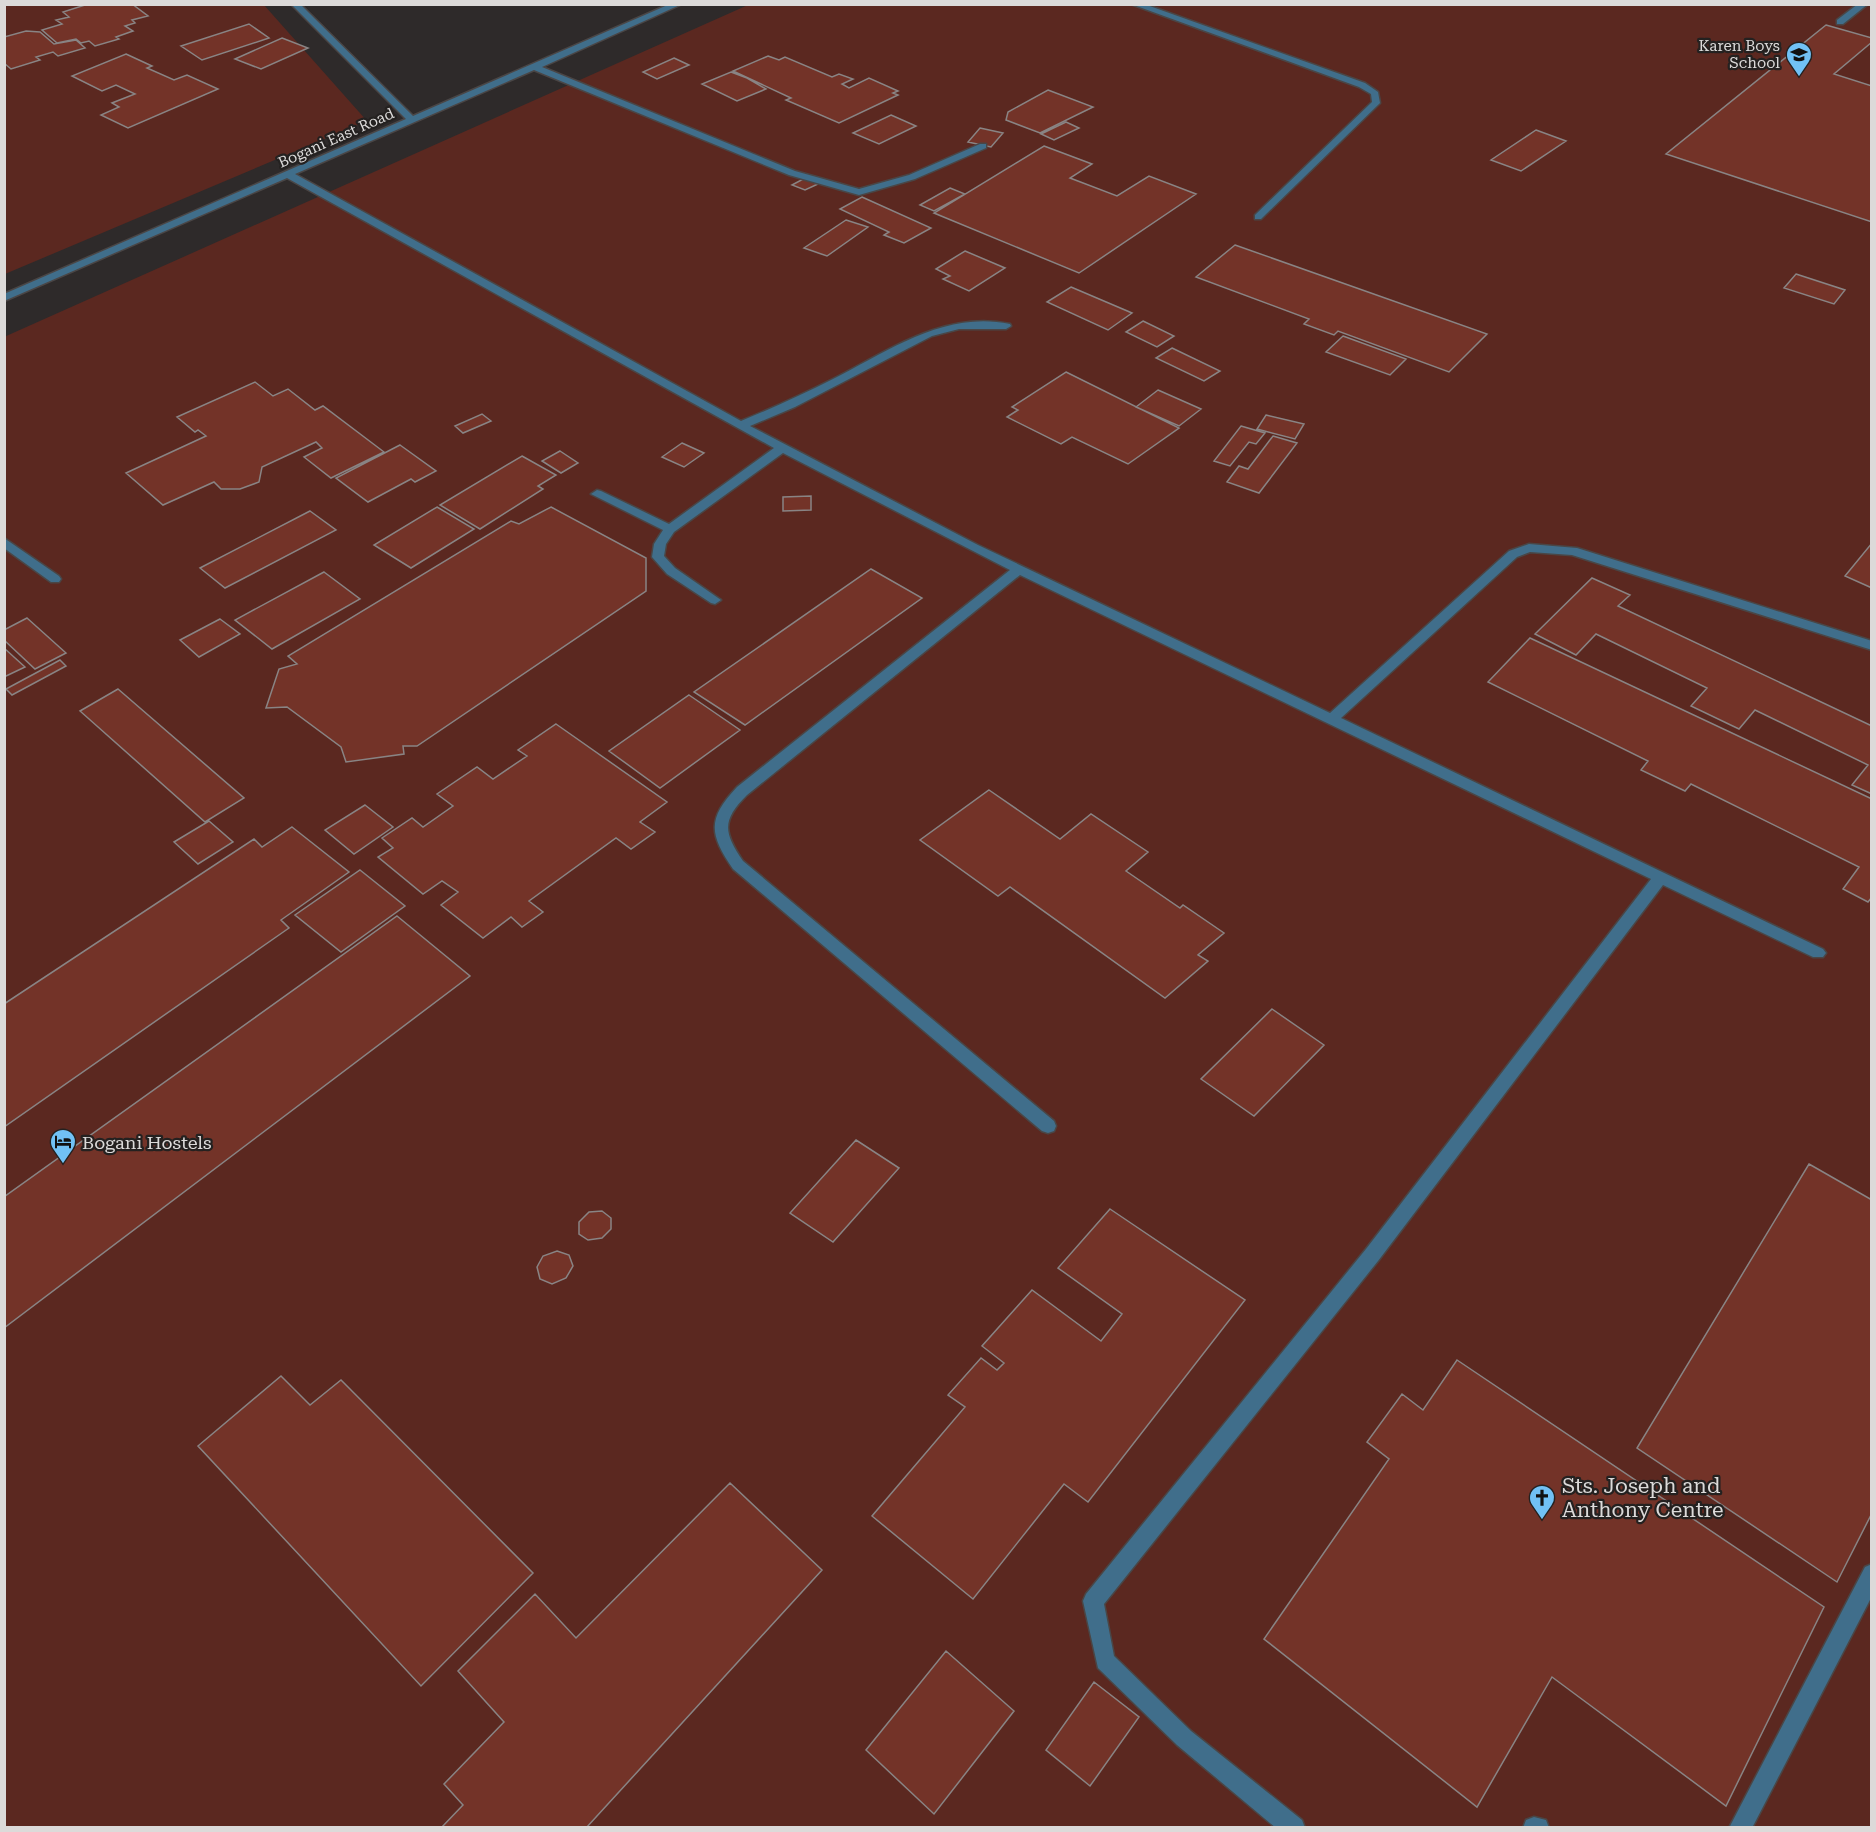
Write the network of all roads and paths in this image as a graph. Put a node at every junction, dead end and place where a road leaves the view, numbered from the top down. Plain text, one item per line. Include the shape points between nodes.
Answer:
1 (295, 4) edge
2 (678, 4) edge
3 (1135, 4) edge
4 (1864, 4) edge
5 (1840, 22) dead end
6 (535, 67) junction
7 (413, 121) junction
8 (983, 146) dead end
9 (289, 175) junction
10 (1258, 217) dead end
11 (4, 298) edge
12 (1006, 326) dead end
13 (741, 425) junction
14 (782, 448) junction
15 (597, 494) dead end
16 (670, 529) junction
17 (4, 542) edge
18 (1019, 569) junction
19 (55, 579) dead end
20 (715, 600) dead end
21 (1872, 646) edge
22 (1332, 719) junction
23 (1661, 877) junction
24 (1818, 953) dead end
25 (1048, 1126) dead end
26 (1872, 1574) edge
27 (1294, 1827) edge
28 (1534, 1827) edge
29 (1538, 1827) edge
30 (1740, 1827) edge

1 - 7 street
2 - 6 street, Bogani East Road
3 - 10 street via 1362,85 1378,98
4 - 5 street
6 - 7 street, Bogani East Road
6 - 8 street via 792,173 859,192 912,177
7 - 9 street, Bogani East Road
9 - 11 street, Bogani East Road
9 - 13 street
12 - 13 street via 959,326 928,334 791,405
13 - 14 street
14 - 16 street
14 - 18 street
15 - 16 street
16 - 20 street via 660,544 658,557
17 - 19 street
18 - 22 street
18 - 25 street via 742,791 729,804 720,828 723,844 738,865
21 - 22 street via 1573,551 1529,548 1513,554
22 - 23 street
23 - 24 street
23 - 27 street via 1372,1255 1093,1601 1105,1661 1184,1738
26 - 30 street
28 - 29 street

